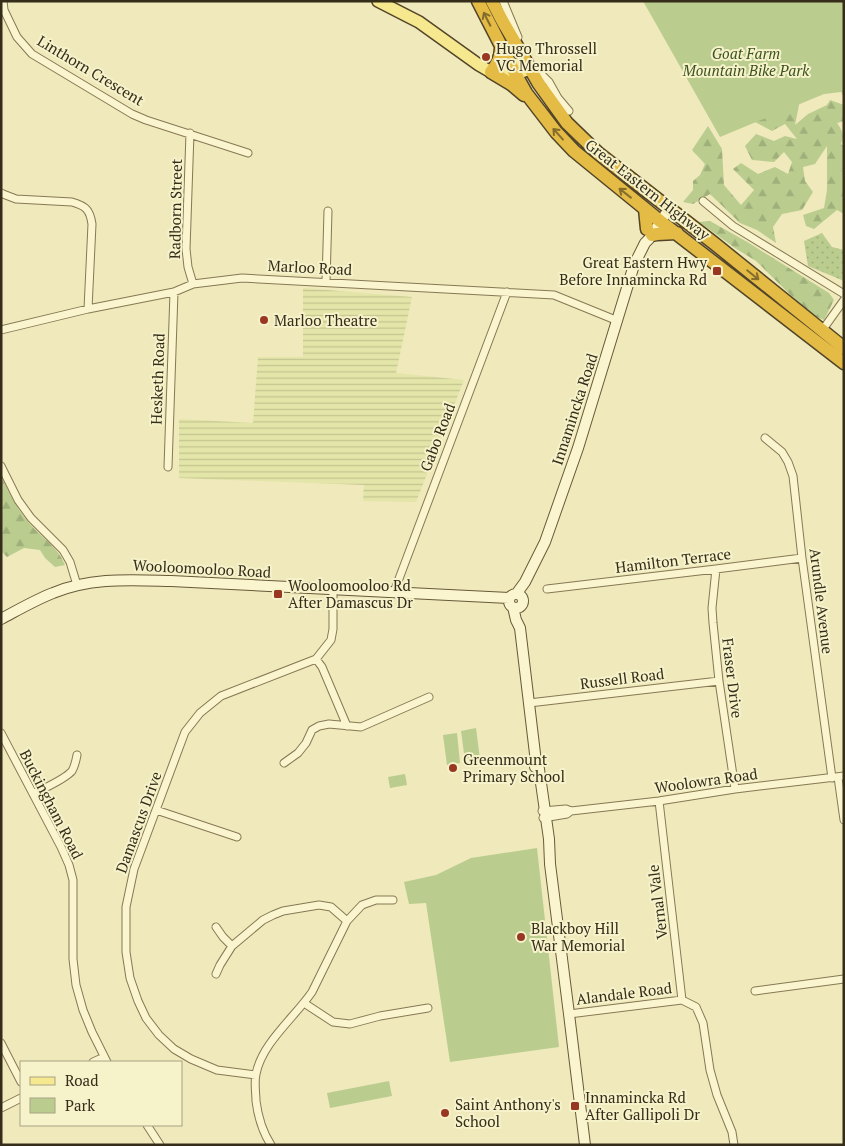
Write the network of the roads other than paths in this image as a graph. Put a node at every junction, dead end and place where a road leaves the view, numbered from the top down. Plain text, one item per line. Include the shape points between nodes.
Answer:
1 (3, 1) edge
2 (378, 1) edge
3 (478, 1) edge
4 (492, 1) edge
5 (503, 1) edge
6 (501, 48) junction
7 (527, 65) junction
8 (513, 71) junction
9 (491, 72) junction
10 (555, 100) junction
11 (538, 110) junction
12 (569, 111) dead end
13 (190, 133) junction
14 (248, 153) dead end
15 (1, 193) edge
16 (703, 201) dead end
17 (667, 207) junction
18 (646, 209) junction
19 (328, 211) dead end
20 (658, 219) junction
21 (677, 233) junction
22 (648, 236) junction
23 (326, 282) junction
24 (193, 284) junction
25 (174, 292) junction
26 (507, 292) junction
27 (844, 294) edge
28 (844, 300) edge
29 (88, 309) junction
30 (618, 321) junction
31 (1, 330) edge
32 (819, 335) junction
33 (844, 348) edge
34 (844, 363) edge
35 (765, 438) dead end
36 (1, 466) edge
37 (168, 467) dead end
38 (802, 558) junction
39 (716, 570) junction
40 (77, 585) junction
41 (333, 590) junction
42 (547, 590) dead end
43 (394, 592) junction
44 (512, 600) junction
45 (1, 619) edge
46 (316, 658) junction
47 (719, 680) junction
48 (429, 697) dead end
49 (529, 703) junction
50 (347, 726) junction
51 (1, 733) edge
52 (77, 755) dead end
53 (284, 763) dead end
54 (838, 777) edge
55 (734, 790) junction
56 (33, 794) junction
57 (658, 801) junction
58 (156, 810) junction
59 (543, 814) junction
60 (844, 820) edge
61 (237, 837) dead end
62 (393, 900) dead end
63 (348, 921) junction
64 (216, 927) dead end
65 (232, 946) junction
66 (216, 974) dead end
67 (844, 979) edge
68 (755, 991) dead end
69 (682, 1000) junction
70 (304, 1003) junction
71 (428, 1008) dead end
72 (569, 1014) junction
73 (1, 1043) edge
74 (106, 1060) edge
75 (256, 1075) junction
76 (20, 1080) edge
77 (20, 1098) edge
78 (1, 1108) edge
79 (148, 1126) edge
80 (160, 1145) edge
81 (271, 1145) edge
82 (584, 1145) edge
83 (734, 1145) edge

1 - 13 street, Linthorn Crescent via 17,37 32,54 132,114
2 - 9 main road via 419,22
6 -> 3 highway, Great Eastern Highway
4 - 7 highway, Great Eastern Highway
5 - 10 street via 531,62 549,82
6 - 8 highway, Great Eastern Highway
6 - 9 highway via 501,55
7 - 8 main road
7 - 10 highway, Great Eastern Highway
8 - 9 main road via 498,68
8 - 11 highway, Great Eastern Highway
9 - 11 highway via 520,91
10 - 11 street
10 - 12 street
10 - 17 highway, Great Eastern Highway via 567,122 598,153
18 -> 11 highway, Great Eastern Highway via 574,151
13 - 14 street, Linthorn Crescent
13 - 24 street, Radborn Street via 186,249
15 - 29 street via 16,199 72,202 88,209 92,224
16 - 27 street via 733,226
17 - 20 main road, Innamincka Road
17 -> 32 highway, Great Eastern Highway
18 - 20 highway, Great Eastern Highway
18 - 22 highway
19 - 23 street
20 - 21 highway, Great Eastern Highway
20 - 22 main road, Innamincka Road
21 - 22 highway
21 - 32 highway, Great Eastern Highway
22 - 30 main road, Innamincka Road via 634,266
23 - 24 street, Marloo Road via 242,278
23 - 26 street, Marloo Road
24 - 25 street, Marloo Road
25 - 29 street, Marloo Road
25 - 37 street, Hesketh Road
26 - 30 street, Marloo Road via 554,295
26 - 43 street, Gabo Road
28 - 32 street
29 - 31 street, Marloo Road
30 - 44 main road, Innamincka Road via 546,542 525,582 526,586
32 - 33 highway, Great Eastern Highway
32 - 34 highway, Great Eastern Highway
35 - 38 street, Arundle Avenue via 782,452 793,476
36 - 40 street via 31,518 63,550
38 - 39 street, Hamilton Terrace
38 - 54 street, Arundle Avenue
39 - 42 street, Hamilton Terrace
39 - 47 street, Fraser Drive via 712,608
40 - 41 main road, Wooloomooloo Road via 120,579
40 - 45 main road, Wooloomooloo Road via 54,592
41 - 43 main road, Wooloomooloo Road
41 - 46 street via 331,640
43 - 44 main road, Wooloomooloo Road
44 - 49 main road, Innamincka Road via 521,621
46 - 50 street
46 - 58 street, Damascus Drive via 221,696 200,713 185,732
47 - 49 street, Russell Road
47 - 55 street, Fraser Drive
48 - 50 street via 360,727
49 - 59 main road, Innamincka Road
50 - 53 street via 329,724 312,730 298,753
51 - 56 street, Buckingham Road
52 - 56 street via 71,772
54 - 55 street, Woolowra Road
54 - 60 street, Arundle Avenue
55 - 57 street, Woolowra Road
56 - 74 street, Buckingham Road via 69,865 73,880 76,985 83,1010
57 - 59 street, Woolowra Road
57 - 69 street, Vernal Vale
58 - 61 street
58 - 75 street, Damascus Drive via 134,869 126,907 126,952 138,1001 146,1018 174,1049 217,1070
59 - 72 main road, Innamincka Road
62 - 63 street via 376,900 362,905
63 - 65 street via 331,907 320,905 283,911 263,920
63 - 70 street
64 - 65 street
65 - 66 street
67 - 68 street
69 - 72 street, Alandale Road
69 - 83 street via 696,1007 703,1023 710,1070
70 - 71 street via 333,1022 350,1024
70 - 75 street via 271,1042
72 - 82 main road, Innamincka Road
73 - 76 street
75 - 81 street via 258,1112
77 - 78 street
79 - 80 street

